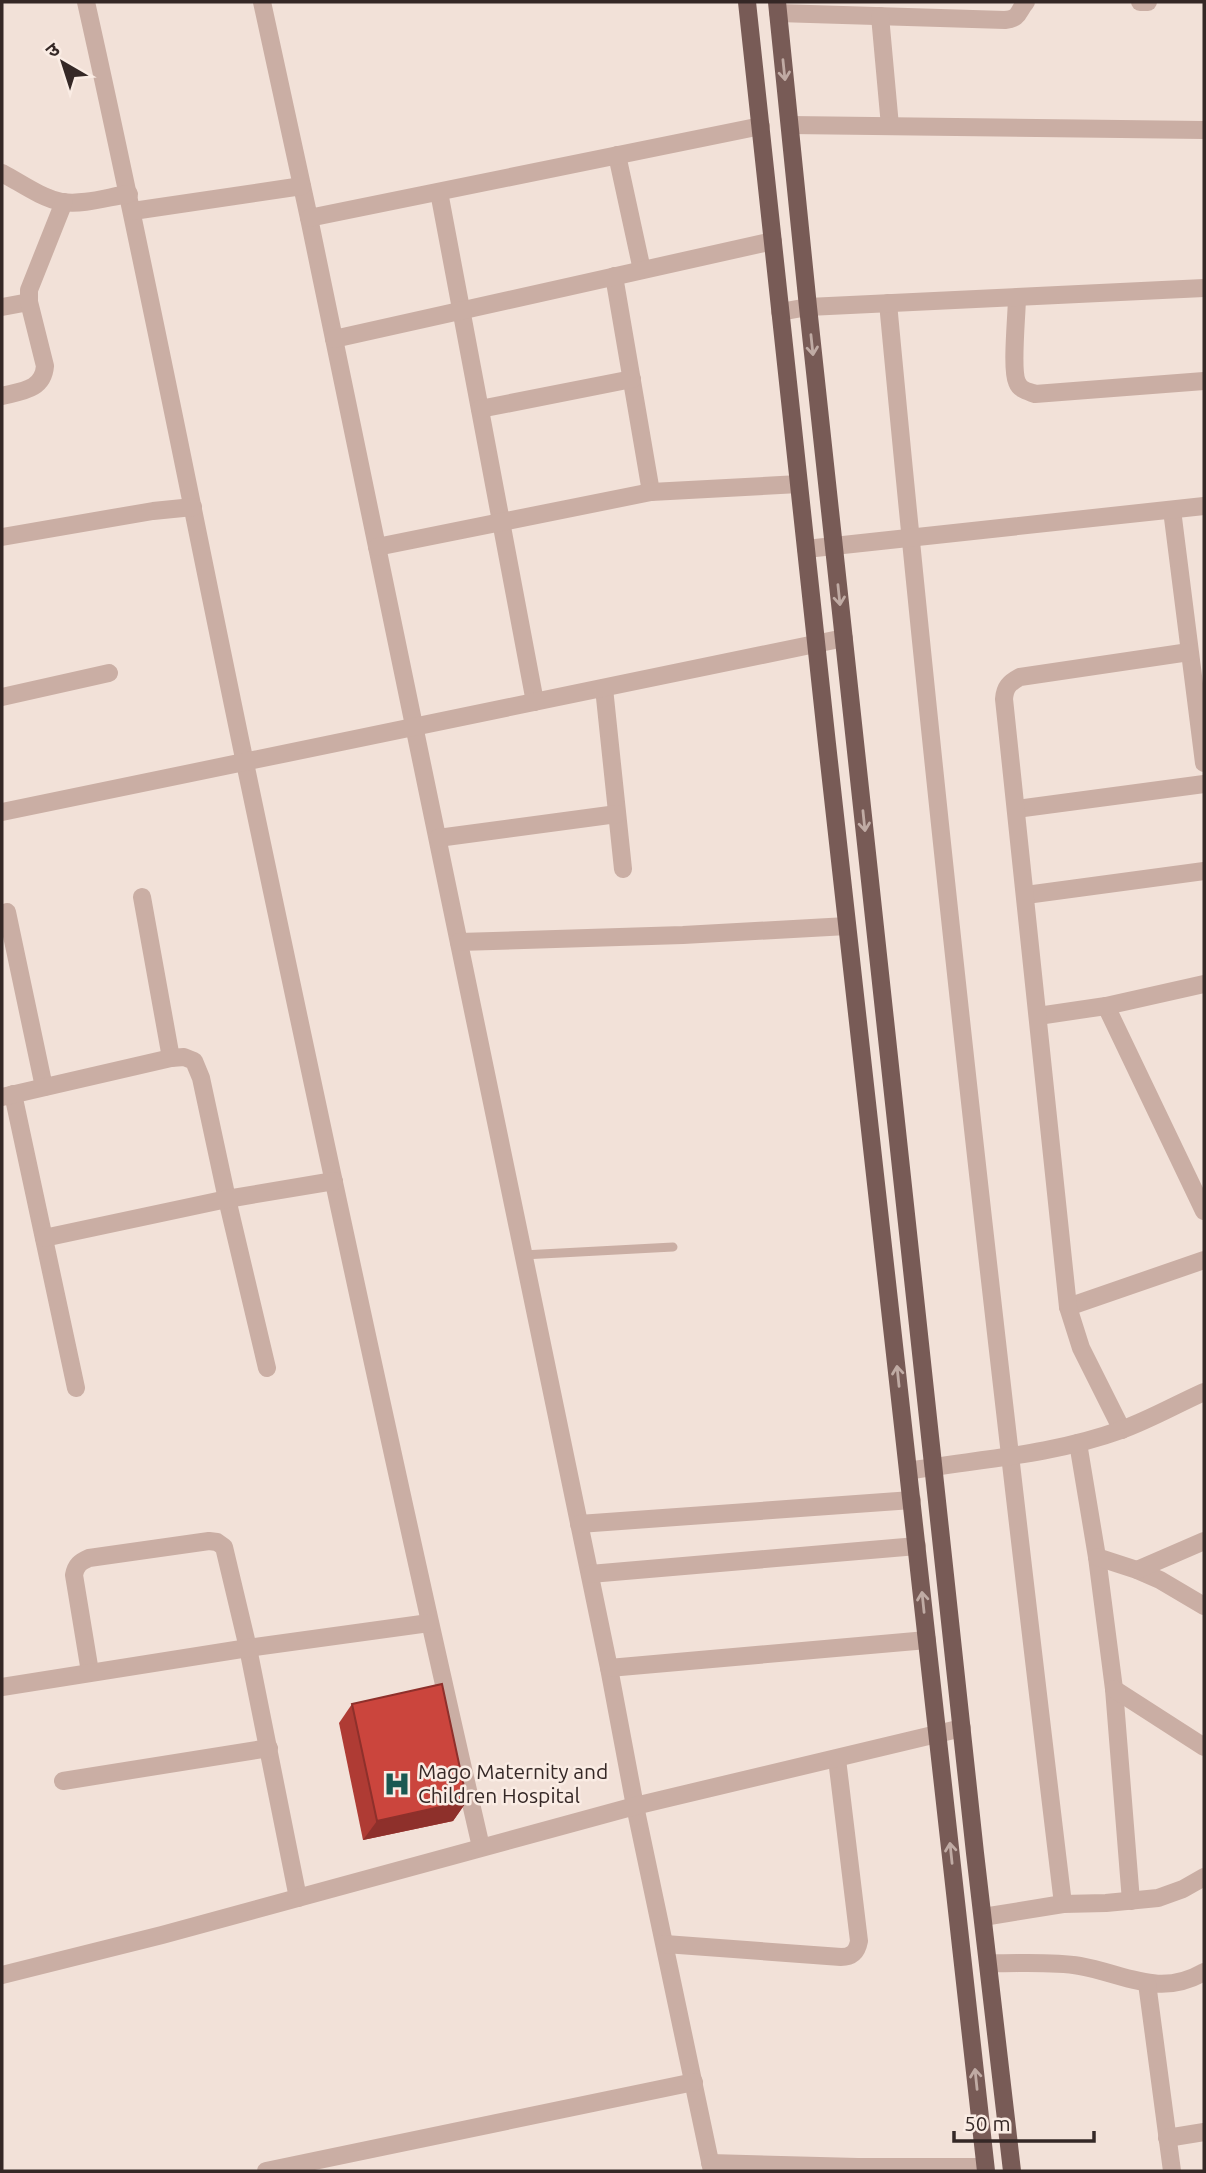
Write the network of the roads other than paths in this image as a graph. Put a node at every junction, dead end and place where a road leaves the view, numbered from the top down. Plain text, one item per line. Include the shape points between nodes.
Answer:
1 (86, 2) edge
2 (262, 2) edge
3 (747, 2) edge
4 (1026, 2) edge
5 (1140, 2) edge
6 (1148, 2) edge
7 (778, 7) edge
8 (880, 16) junction
9 (790, 125) junction
10 (890, 126) junction
11 (761, 127) junction
12 (1204, 130) edge
13 (617, 155) junction
14 (2, 173) edge
15 (302, 186) junction
16 (439, 192) junction
17 (64, 202) junction
18 (131, 202) junction
19 (309, 218) junction
20 (773, 241) junction
21 (642, 270) junction
22 (614, 276) junction
23 (1204, 288) edge
24 (1017, 297) junction
25 (29, 302) junction
26 (888, 303) junction
27 (2, 307) edge
28 (808, 307) junction
29 (461, 310) junction
30 (780, 312) junction
31 (334, 339) junction
32 (632, 379) junction
33 (1204, 381) edge
34 (2, 396) edge
35 (480, 409) junction
36 (799, 484) junction
37 (652, 492) junction
38 (1204, 506) edge
39 (193, 507) junction
40 (1172, 510) junction
41 (501, 522) junction
42 (2, 537) edge
43 (910, 538) junction
44 (834, 546) junction
45 (377, 547) junction
46 (806, 549) junction
47 (844, 638) junction
48 (816, 644) junction
49 (1189, 652) junction
50 (109, 673) dead end
51 (604, 688) junction
52 (2, 697) edge
53 (535, 702) junction
54 (415, 727) junction
55 (245, 762) junction
56 (1204, 763) edge
57 (1204, 784) edge
58 (1016, 809) junction
59 (2, 813) edge
60 (617, 814) junction
61 (438, 838) junction
62 (623, 869) dead end
63 (1204, 871) edge
64 (1026, 895) junction
65 (142, 897) dead end
66 (7, 912) dead end
67 (847, 926) junction
68 (459, 942) junction
69 (1204, 984) edge
70 (1106, 1006) junction
71 (1038, 1016) junction
72 (171, 1058) junction
73 (44, 1087) junction
74 (8, 1095) edge
75 (334, 1181) junction
76 (227, 1199) junction
77 (1204, 1211) edge
78 (44, 1238) junction
79 (673, 1247) dead end
80 (523, 1255) junction
81 (1204, 1260) edge
82 (1068, 1307) junction
83 (267, 1368) dead end
84 (76, 1388) dead end
85 (1204, 1392) edge
86 (1122, 1430) junction
87 (1078, 1443) junction
88 (1009, 1458) junction
89 (933, 1467) junction
90 (908, 1471) junction
91 (912, 1500) junction
92 (579, 1524) junction
93 (1204, 1541) edge
94 (917, 1546) junction
95 (1097, 1557) junction
96 (1137, 1570) junction
97 (590, 1574) junction
98 (1204, 1606) edge
99 (429, 1623) junction
100 (927, 1640) junction
101 (248, 1648) junction
102 (609, 1668) junction
103 (90, 1672) junction
104 (2, 1687) edge
105 (1114, 1689) junction
106 (962, 1728) junction
107 (938, 1733) junction
108 (1204, 1746) edge
109 (269, 1748) junction
110 (837, 1759) junction
111 (63, 1781) dead end
112 (635, 1806) junction
113 (481, 1847) junction
114 (1204, 1877) edge
115 (299, 1898) junction
116 (1132, 1901) junction
117 (1063, 1904) junction
118 (983, 1917) junction
119 (665, 1944) junction
120 (988, 1963) junction
121 (1204, 1972) edge
122 (2, 1975) edge
123 (1147, 1983) junction
124 (694, 2082) junction
125 (1204, 2132) edge
126 (1167, 2138) junction
127 (711, 2167) edge
128 (985, 2169) edge
129 (266, 2171) edge
130 (1013, 2171) edge
131 (1172, 2171) edge

1 - 18 street
2 - 15 street
3 - 11 main road
4 - 8 street via 1014,19 1005,20
5 - 6 street
7 - 8 street
7 -> 9 main road
8 - 10 street
9 - 10 street
9 - 28 main road
10 - 12 street
11 - 13 street
11 - 20 main road
13 - 16 street
13 - 21 street
14 - 17 street
15 - 18 street
15 - 19 street
16 - 19 street
16 - 29 street
17 - 18 street
17 - 25 street via 33,276
18 - 39 street
19 - 31 street
20 - 21 street
20 - 30 main road
21 - 22 street
22 - 29 street
22 - 32 street
23 - 24 street
24 - 26 street
24 - 33 street via 1015,367 1016,381 1023,390 1035,394
25 - 27 street
25 - 34 street via 44,376 25,391
26 - 28 street
26 - 43 street
28 - 30 street
28 -> 44 main road
29 - 31 street
29 - 35 street
30 - 36 main road
31 - 45 street
32 - 35 street
32 - 37 street
35 - 41 street
36 - 37 street
36 - 46 main road
37 - 41 street
38 - 40 street
39 - 42 street
39 - 55 street
40 - 43 street
40 - 49 street
41 - 45 street
41 - 53 street
43 - 44 street
43 - 88 street
44 - 46 street
44 -> 47 main road
45 - 54 street
46 - 48 main road
47 - 48 street
47 -> 89 main road
48 - 51 street
48 - 67 main road
49 - 56 street
49 - 58 street via 1010,682 1004,699
50 - 52 street
51 - 53 street
51 - 60 street
53 - 54 street
54 - 55 street
54 - 61 street
55 - 59 street
55 - 75 street
57 - 58 street
58 - 64 street
60 - 61 street
60 - 62 street
61 - 68 street
63 - 64 street
64 - 71 street
65 - 72 street
66 - 73 street
67 - 68 street
90 -> 67 main road
68 - 80 street
69 - 70 street
70 - 71 street
70 - 77 street
71 - 82 street
72 - 73 street
72 - 76 street via 194,1061 201,1078
73 - 74 street
74 - 78 street
75 - 76 street
75 - 99 street
76 - 78 street
76 - 83 street
78 - 84 street
79 - 80 lane
80 - 92 street
81 - 82 street
82 - 86 street via 1081,1348
85 - 86 street
86 - 87 street
87 - 88 street
87 - 95 street
88 - 89 street
88 - 117 street
89 - 90 street
89 - 106 main road
90 - 91 main road
91 - 92 street
91 - 94 main road
92 - 97 street
93 - 96 street
94 - 97 street
100 -> 94 main road
95 - 96 street
95 - 105 street
96 - 98 street
97 - 102 street
99 - 101 street
99 - 113 street
100 - 102 street
100 - 107 main road
101 - 103 street
101 - 103 street via 227,1557 217,1542 89,1558 80,1562 74,1575
101 - 109 street
102 - 112 street
103 - 104 street
105 - 108 street
105 - 116 street
106 - 107 street
106 - 118 main road
107 - 110 street
128 -> 107 main road
109 - 111 street
109 - 115 street
110 - 112 street
110 - 119 street via 857,1950 841,1957
112 - 113 street
112 - 119 street
113 - 115 street
114 - 116 street via 1158,1898
115 - 122 street
116 - 117 street
117 - 118 street
118 - 120 main road
119 - 124 street
120 - 123 street via 1080,1966
120 - 130 main road
121 - 123 street via 1172,1985
123 - 126 street
124 - 127 street
124 - 129 street
125 - 126 street
126 - 131 street
127 - 128 street

